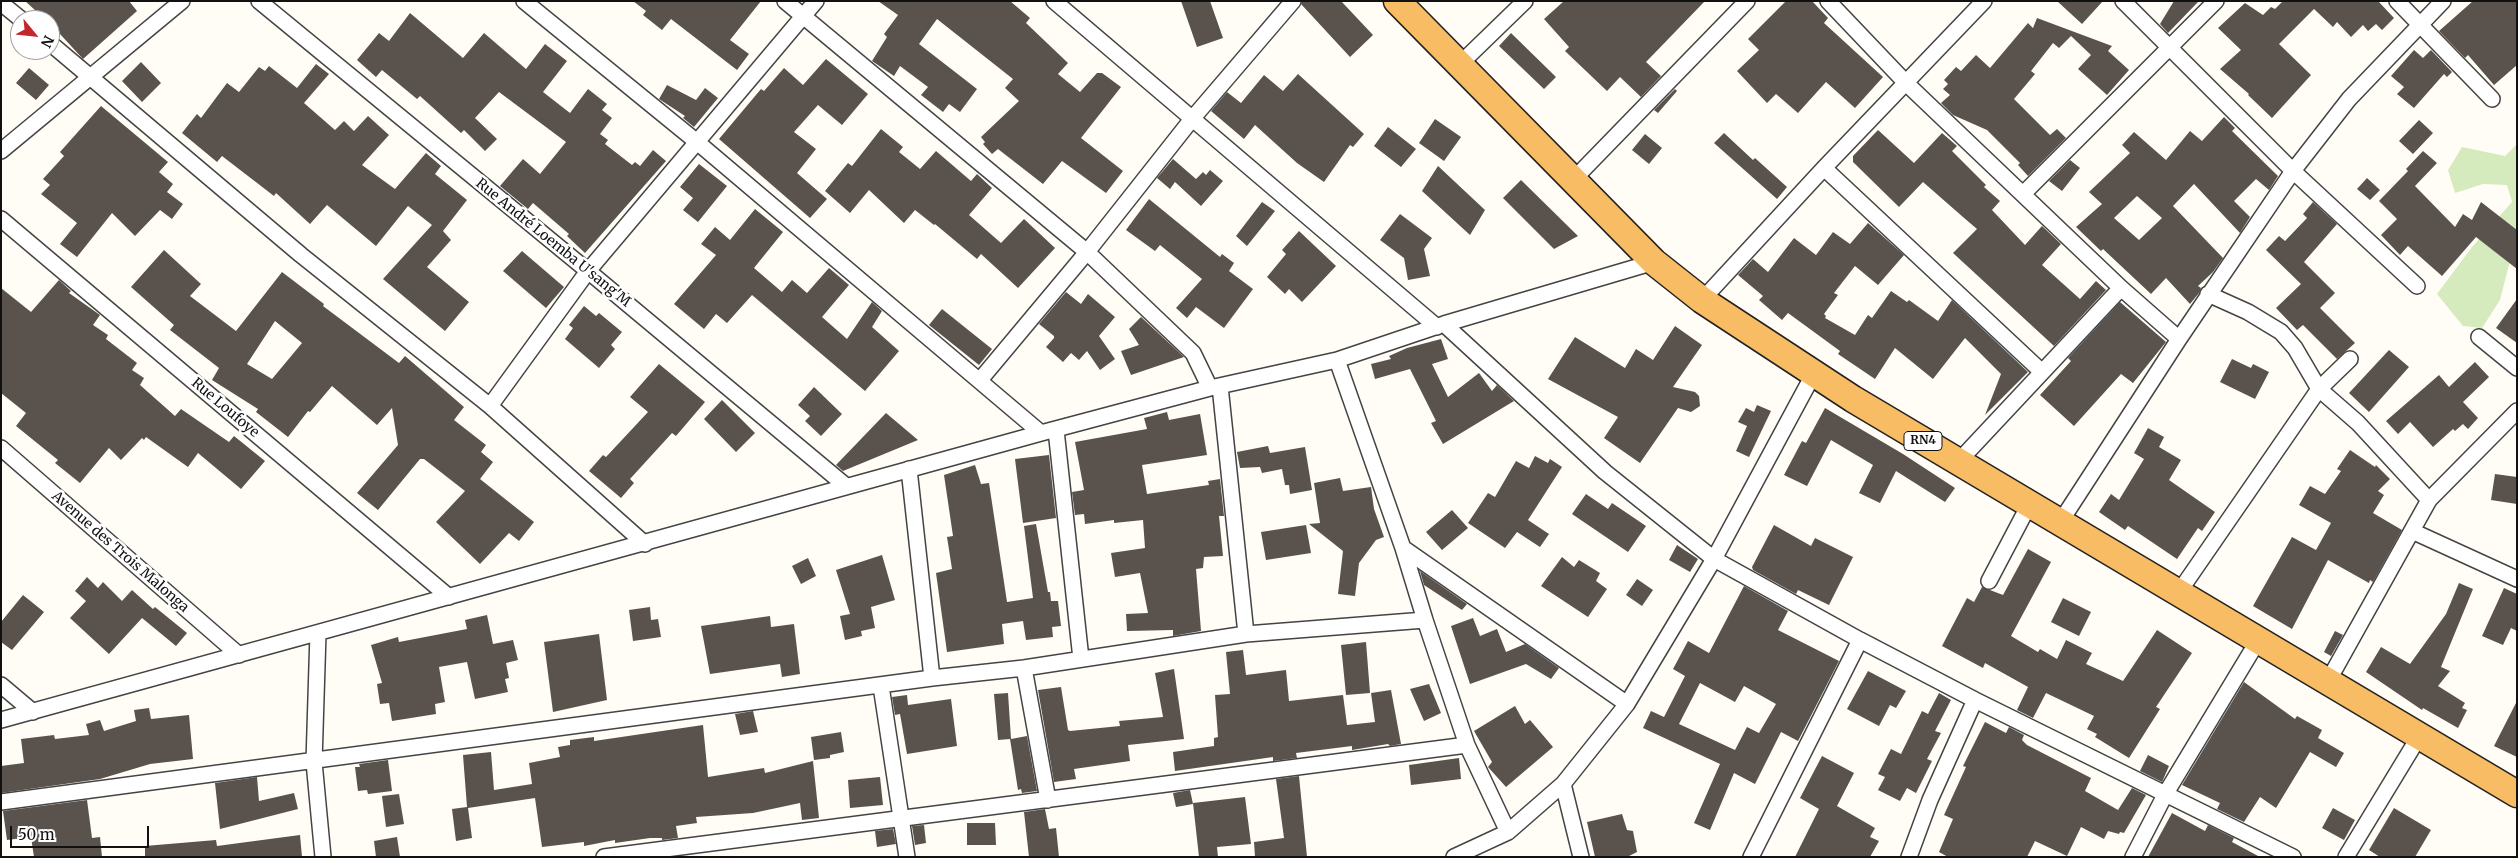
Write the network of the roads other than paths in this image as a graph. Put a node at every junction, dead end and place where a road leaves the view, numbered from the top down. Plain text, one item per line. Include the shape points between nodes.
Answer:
1 (182, 1) edge
2 (259, 1) edge
3 (524, 1) edge
4 (785, 1) edge
5 (816, 1) edge
6 (1054, 1) edge
7 (1293, 1) edge
8 (1397, 1) edge
9 (1524, 1) edge
10 (1747, 1) edge
11 (1828, 1) edge
12 (1984, 1) edge
13 (2123, 1) edge
14 (2216, 1) edge
15 (2397, 1) edge
16 (2442, 1) edge
17 (804, 17) junction
18 (2420, 25) junction
19 (2169, 48) junction
20 (60, 51) edge
21 (1459, 65) junction
22 (92, 78) junction
23 (1907, 84) junction
24 (2492, 99) dead end
25 (1192, 119) junction
26 (697, 142) junction
27 (1, 151) edge
28 (1824, 168) junction
29 (2294, 170) junction
30 (1574, 179) junction
31 (2023, 194) junction
32 (1, 219) edge
33 (1087, 252) junction
34 (1654, 262) junction
35 (588, 271) junction
36 (2417, 286) dead end
37 (2121, 288) junction
38 (2208, 294) junction
39 (1702, 300) junction
40 (1440, 325) junction
41 (2479, 337) dead end
42 (2179, 339) junction
43 (1337, 360) junction
44 (2350, 360) dead end
45 (2517, 368) edge
46 (2042, 372) junction
47 (1813, 375) junction
48 (980, 380) junction
49 (1215, 387) junction
50 (2319, 389) junction
51 (490, 406) junction
52 (2517, 411) edge
53 (1049, 432) junction
54 (1, 448) edge
55 (1958, 462) junction
56 (909, 469) junction
57 (846, 486) junction
58 (2429, 500) junction
59 (2030, 503) junction
60 (2061, 521) junction
61 (2412, 530) junction
62 (645, 544) junction
63 (1403, 548) junction
64 (1714, 559) junction
65 (2517, 579) edge
66 (1989, 581) dead end
67 (2179, 592) junction
68 (449, 597) junction
69 (1425, 620) junction
70 (318, 634) junction
71 (1246, 634) junction
72 (2259, 639) junction
73 (1860, 640) junction
74 (239, 656) junction
75 (1081, 659) junction
76 (1024, 668) junction
77 (932, 678) junction
78 (2327, 683) junction
79 (1, 685) edge
80 (881, 686) junction
81 (1975, 700) junction
82 (1627, 704) junction
83 (34, 712) junction
84 (1, 720) edge
85 (2420, 735) junction
86 (1467, 745) junction
87 (314, 762) junction
88 (1563, 784) junction
89 (2166, 792) junction
90 (2517, 794) edge
91 (1048, 800) junction
92 (1, 802) edge
93 (902, 818) junction
94 (1508, 832) junction
95 (322, 857) edge
96 (604, 857) edge
97 (907, 857) edge
98 (1454, 857) edge
99 (1581, 857) edge
100 (1750, 857) edge
101 (1910, 857) edge
102 (2133, 857) edge
103 (2293, 857) edge
104 (2346, 857) edge

1 - 22 street
2 - 35 street, Rue André Loemba U'sang'M
3 - 26 street
4 - 17 street
5 - 17 street
6 - 25 street
7 - 25 street
8 - 21 highway, RN4
9 - 21 street
10 - 30 street
11 - 23 street
12 - 23 street
13 - 19 street
14 - 19 street
15 - 18 street
16 - 18 street
17 - 26 street
17 - 33 street
18 - 24 street
18 - 29 street via 2349,99
19 - 29 street
19 - 31 street
20 - 22 street
21 - 30 highway, RN4
22 - 27 street
22 - 51 street via 301,255
23 - 28 street
23 - 31 street
25 - 33 street
25 - 40 street
26 - 35 street
26 - 48 street
28 - 39 street
28 - 46 street
29 - 36 street
29 - 38 street
30 - 34 highway, RN4
31 - 37 street
32 - 68 street, Rue Loufoye
33 - 48 street
33 - 49 street via 1193,353
34 - 39 highway, RN4
34 - 40 street
35 - 51 street
35 - 57 street, Rue André Loemba U'sang'M
37 - 42 street
37 - 46 street
38 - 42 street
38 - 50 street via 2248,312 2281,332 2295,348
39 - 47 highway, RN4
40 - 43 street
40 - 64 street via 1604,472
41 - 45 street
42 - 60 street
43 - 49 street
43 - 63 street
44 - 50 street
46 - 55 street
47 - 55 highway, RN4
47 - 64 street
48 - 53 street
49 - 53 street
49 - 71 street
50 - 58 street via 2358,423
50 - 67 street
51 - 62 street
52 - 58 street
53 - 56 street
53 - 75 street
54 - 74 street, Avenue des Trois Malonga
55 - 59 highway, RN4
56 - 57 street
56 - 77 street
57 - 62 street
58 - 61 street
59 - 60 highway, RN4
59 - 66 street
60 - 67 highway, RN4
61 - 65 street
61 - 78 street
62 - 68 street
63 - 69 street
63 - 82 street
64 - 73 street
64 - 82 street
67 - 72 highway, RN4
68 - 70 street
69 - 71 street
69 - 86 street
70 - 74 street
70 - 87 street
71 - 75 street
72 - 78 highway, RN4
72 - 89 street
73 - 81 street
73 - 100 street
74 - 83 street
75 - 76 street
76 - 77 street
76 - 91 street
77 - 80 street
78 - 85 highway, RN4
79 - 83 street
80 - 87 street
80 - 93 street
81 - 89 street
81 - 101 street via 1930,800
82 - 88 street
83 - 84 street
85 - 90 highway, RN4
85 - 104 street
86 - 91 street
86 - 94 street
87 - 92 street
87 - 95 street
88 - 94 street
88 - 99 street
89 - 102 street
89 - 103 street
91 - 93 street
93 - 96 street
93 - 97 street
94 - 98 street

